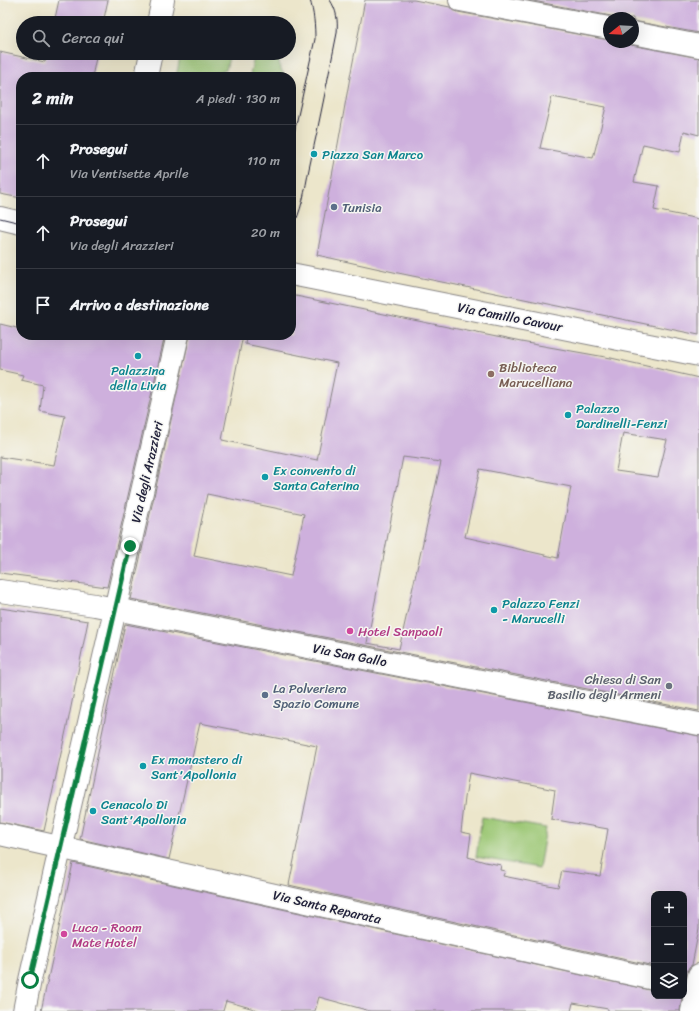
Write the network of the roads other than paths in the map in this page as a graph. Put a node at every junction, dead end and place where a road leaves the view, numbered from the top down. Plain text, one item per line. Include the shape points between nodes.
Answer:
1 (163, 0) edge
2 (460, 0) edge
3 (160, 16) edge
4 (603, 27) edge
5 (639, 34) edge
6 (699, 46) edge
7 (150, 60) edge
8 (147, 72) edge
9 (0, 218) edge
10 (16, 222) edge
11 (296, 266) edge
12 (296, 275) edge
13 (322, 280) junction
14 (177, 340) edge
15 (699, 354) edge
16 (0, 591) edge
17 (115, 609) junction
18 (699, 724) edge
19 (0, 834) edge
20 (61, 848) junction
21 (651, 978) edge
22 (695, 985) edge
23 (24, 1011) edge
24 (692, 1011) edge

1 - 3 street
2 - 4 street
5 - 6 street
7 - 8 street
9 - 10 street
11 - 13 street
12 - 13 street
13 - 15 street, Via Camillo Cavour
14 - 17 street, Via degli Arazzieri
16 - 17 street, Via San Gallo
17 - 18 street, Via San Gallo
17 - 20 street, Via degli Arazzieri
19 - 20 street, Via Santa Reparata
20 - 21 street, Via Santa Reparata
20 - 23 street, Via degli Arazzieri
22 - 24 street

